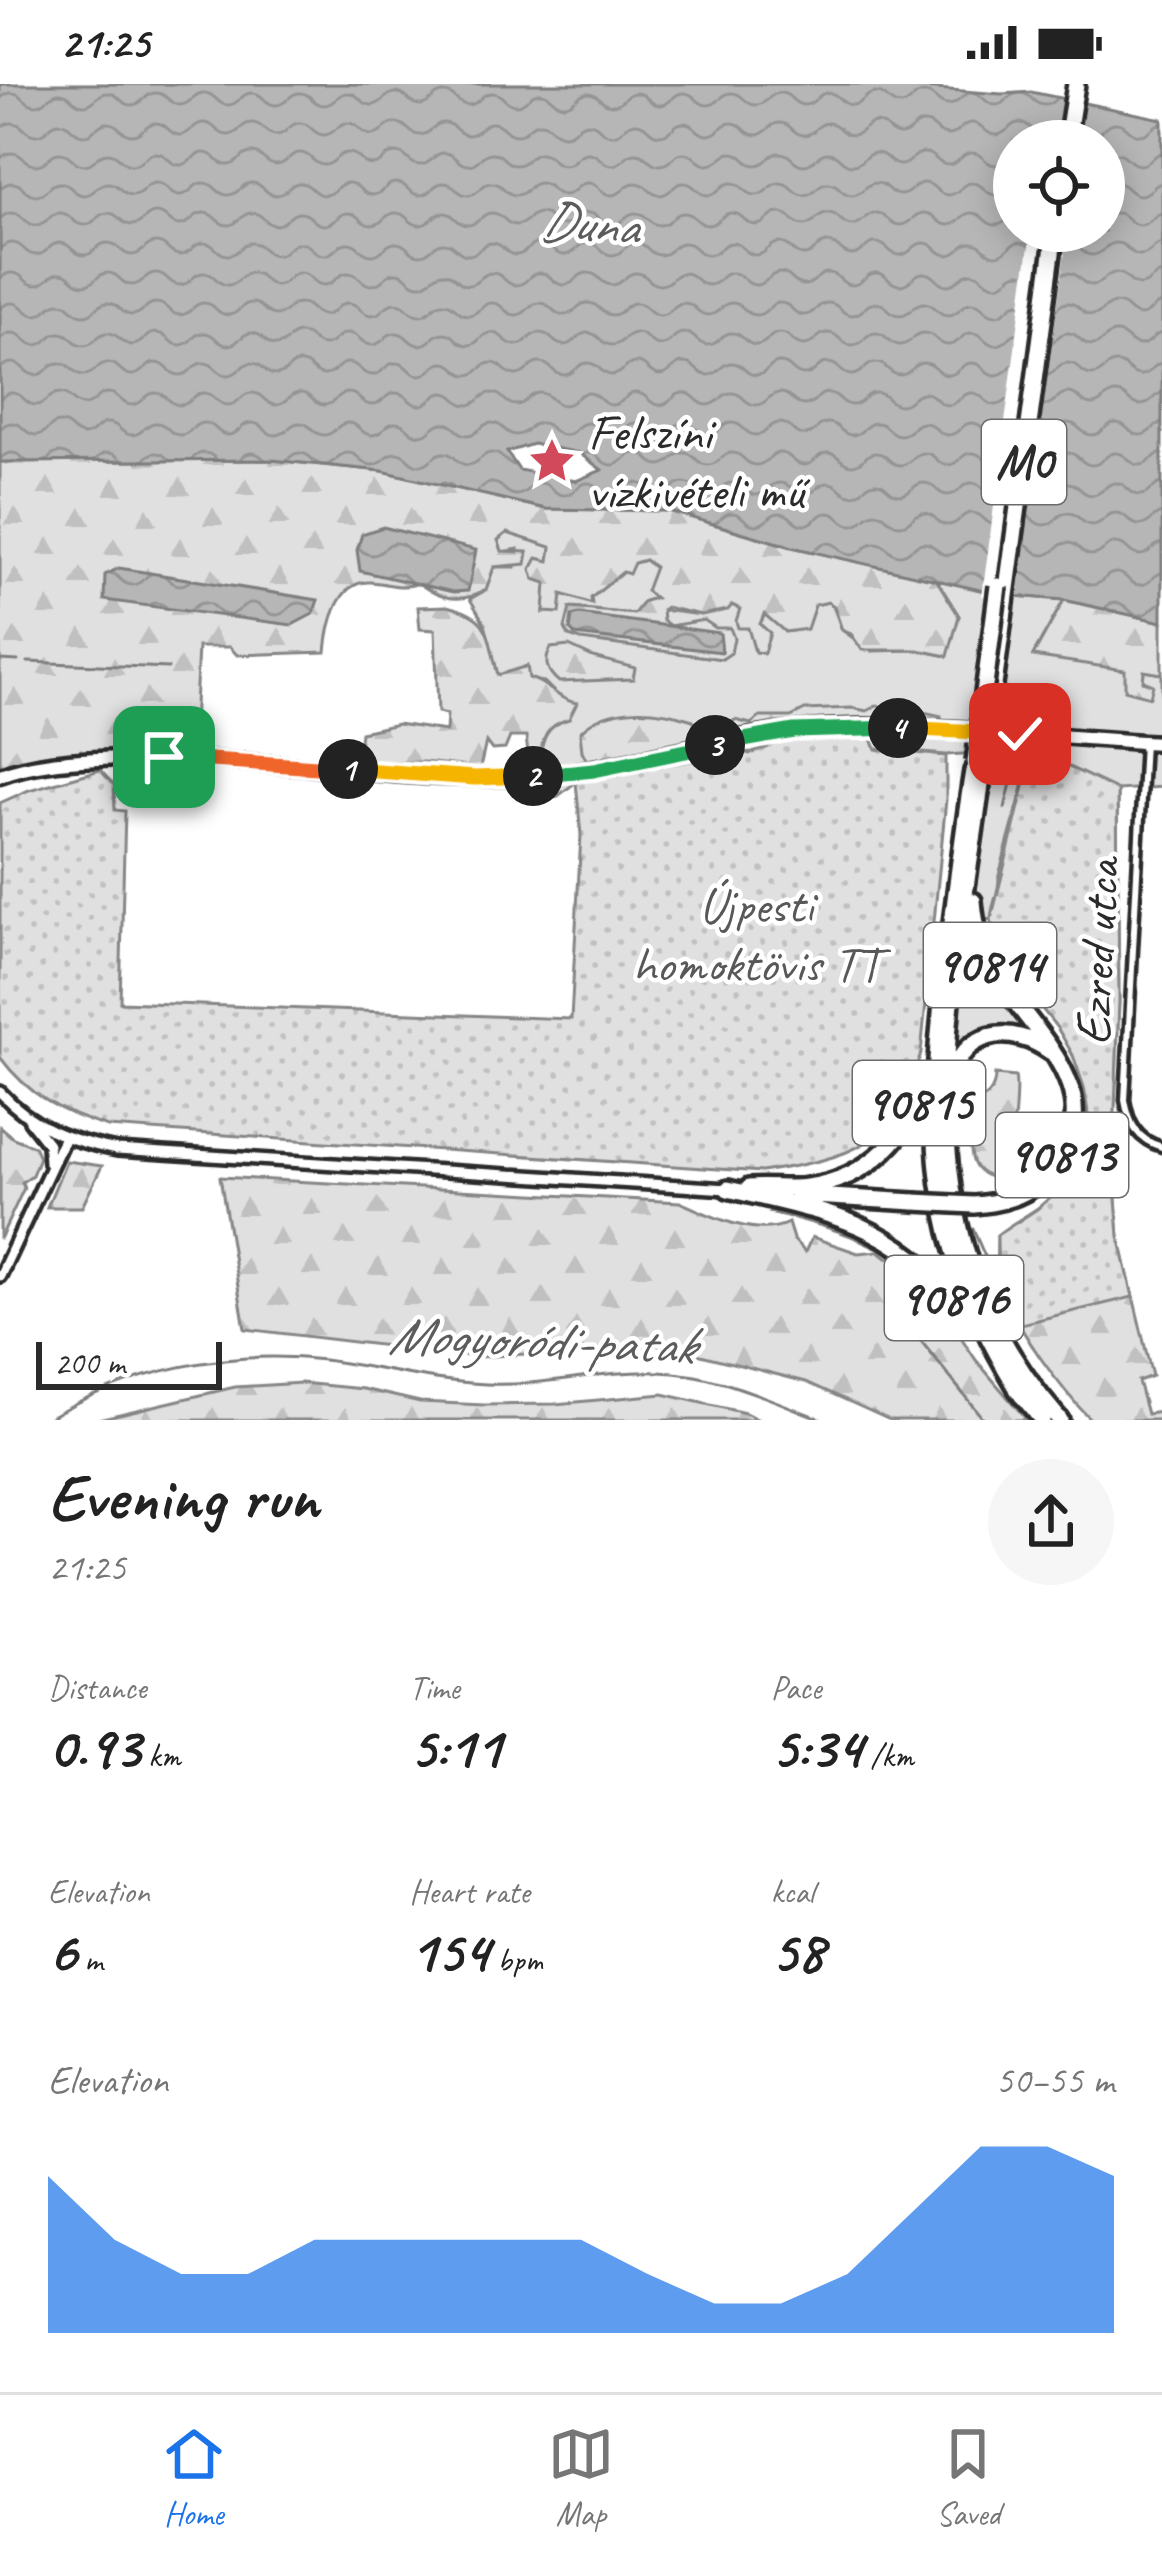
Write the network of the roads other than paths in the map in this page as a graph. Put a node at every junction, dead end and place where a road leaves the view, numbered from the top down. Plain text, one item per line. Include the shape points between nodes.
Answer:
1 (1066, 84) edge
2 (1076, 84) edge
3 (1061, 120) edge
4 (1070, 120) edge
5 (1043, 252) edge
6 (1052, 252) edge
7 (1144, 742) junction
8 (1162, 743) edge
9 (980, 762) junction
10 (0, 778) edge
11 (972, 856) junction
12 (940, 1015) junction
13 (1056, 1055) junction
14 (0, 1092) edge
15 (945, 1110) junction
16 (29, 1119) junction
17 (64, 1138) junction
18 (86, 1144) junction
19 (1162, 1148) edge
20 (46, 1180) junction
21 (728, 1190) junction
22 (0, 1276) edge
23 (1022, 1396) junction
24 (1042, 1420) edge
25 (1060, 1420) edge

1 - 3 highway
2 - 4 highway
5 - 9 highway, M0, bridge
6 - 9 highway, M0
7 - 8 main road
7 - 10 main road via 838,728 594,770 492,778 176,757 47,765
7 - 19 street, Ezred utca via 1125,1100 1133,1128
9 - 11 highway, M0
9 - 12 highway, M0
11 - 13 highway, 90814 via 985,954
11 - 15 highway, M0
12 - 21 highway, 90815 via 917,1108 875,1160 807,1187
12 - 23 highway, M0 via 933,1114 942,1213 970,1302
13 - 15 highway, 90813 via 1018,1034 989,1036 956,1065
13 - 21 highway, 90813, bridge via 1073,1100 1065,1150 1046,1177 1006,1201
14 - 16 main road
15 - 25 highway, M0 via 950,1191 973,1276 1012,1357
16 - 17 main road
16 - 20 main road via 51,1151
17 - 18 main road
17 - 20 main road
18 - 20 main road via 63,1154
18 - 21 main road
20 - 22 main road
21 - 23 highway, 90816 via 827,1211 904,1250 961,1306
23 - 24 highway, M0

